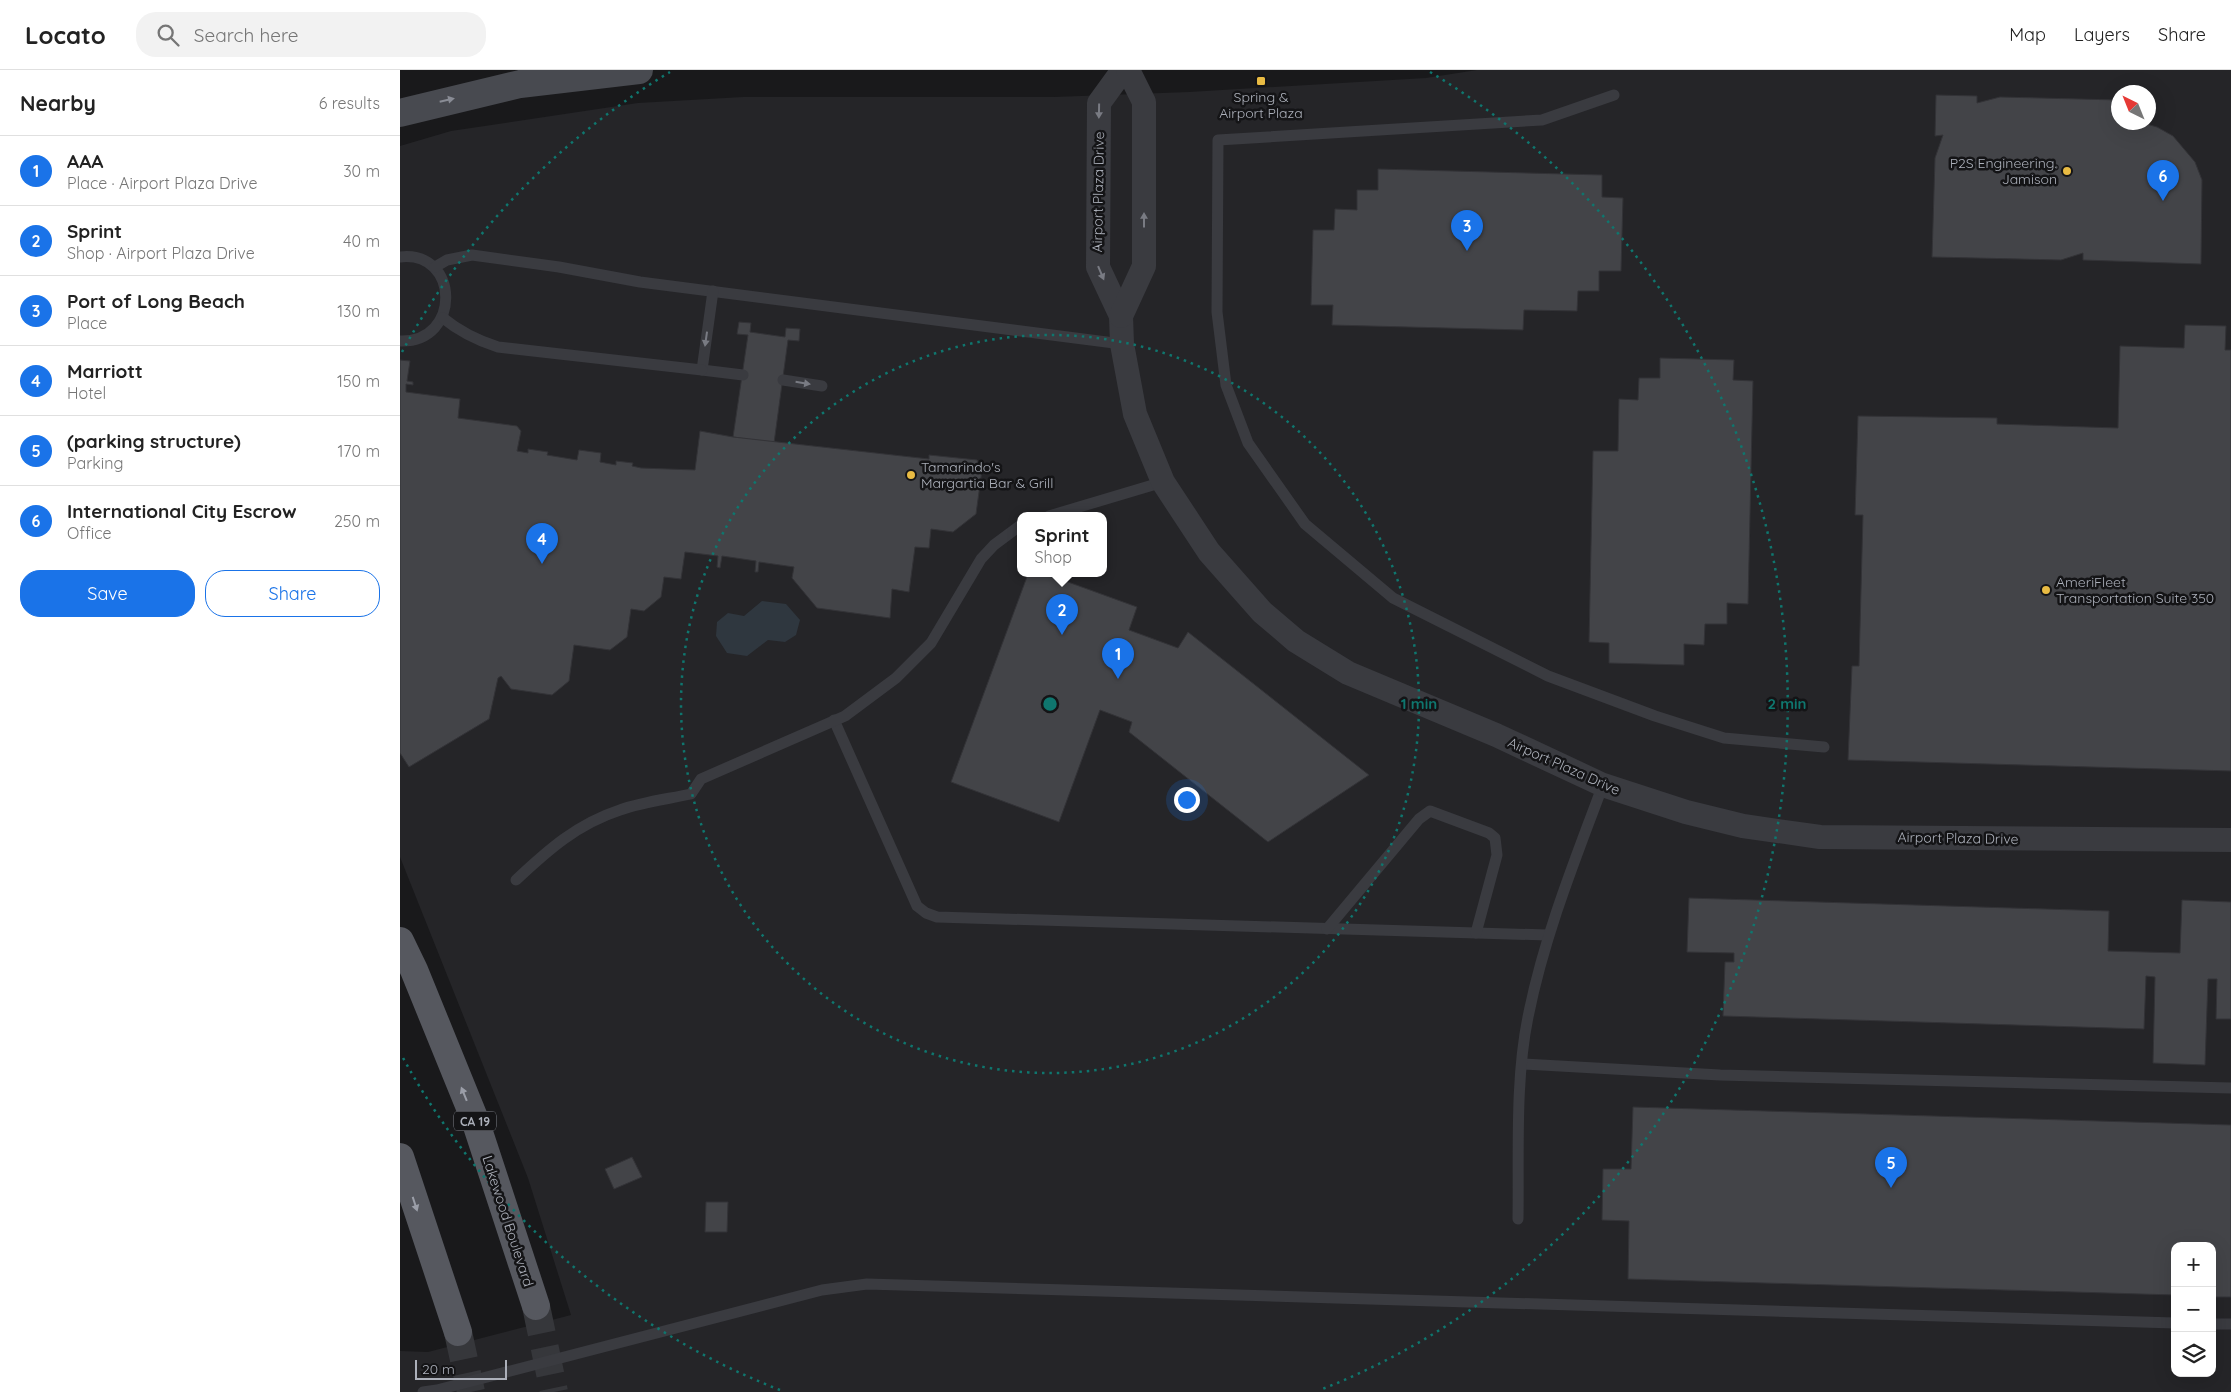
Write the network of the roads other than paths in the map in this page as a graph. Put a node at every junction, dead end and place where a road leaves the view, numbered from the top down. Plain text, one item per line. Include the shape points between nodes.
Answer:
1 (639, 70) edge
2 (1122, 70) edge
3 (1128, 70) edge
4 (1614, 95) dead end
5 (400, 112) edge
6 (400, 258) edge
7 (434, 267) junction
8 (713, 291) junction
9 (1121, 316) junction
10 (443, 318) junction
11 (400, 341) edge
12 (1122, 344) junction
13 (702, 370) junction
14 (743, 375) dead end
15 (783, 380) dead end
16 (822, 386) dead end
17 (1163, 482) junction
18 (1062, 512) edge
19 (1017, 528) edge
20 (834, 720) junction
21 (1824, 747) dead end
22 (1602, 786) junction
23 (2231, 840) edge
24 (516, 880) dead end
25 (1327, 929) junction
26 (1476, 933) junction
27 (1547, 935) junction
28 (400, 941) edge
29 (1522, 1064) junction
30 (2231, 1088) edge
31 (400, 1157) edge
32 (1518, 1219) dead end
33 (536, 1306) tunnel mouth
34 (2171, 1323) edge
35 (2216, 1324) edge
36 (2231, 1324) edge
37 (458, 1332) tunnel mouth
38 (423, 1392) edge

5 -> 1 main road via 520,84
2 -> 9 street, Airport Plaza Drive via 1099,103 1098,257 1098,266
9 -> 3 street, Airport Plaza Drive via 1144,266 1144,102
4 - 21 lane via 1542,120 1218,140 1216,312 1226,385 1248,443 1305,524 1393,598 1548,676 1655,716 1724,738
6 - 7 lane via 420,258
7 - 8 lane via 447,260 472,255
7 - 10 lane via 445,285 447,302
8 - 12 lane
8 -> 13 lane
9 - 12 street, Airport Plaza Drive
10 - 11 lane via 418,340
10 - 13 lane via 460,332 498,346
12 - 17 street, Airport Plaza Drive via 1135,414
13 - 14 lane
15 -> 16 lane
17 - 18 lane
17 - 22 street, Airport Plaza Drive via 1185,518 1228,575 1262,612 1296,641 1348,673 1496,735
19 - 20 lane via 994,545 982,559 931,642 896,678 845,716
20 - 24 lane via 701,780 691,794 621,810 587,824 550,847
20 - 25 lane via 916,906 926,913 949,918
22 - 23 street, Airport Plaza Drive via 1743,826 1820,836
22 - 27 lane
25 - 26 lane
25 - 26 lane via 1419,819 1430,811 1496,838 1497,855
26 - 27 lane
27 - 29 lane via 1527,1018
33 -> 28 main road, Lakewood Boulevard / CA 19 via 474,1120
29 - 30 lane via 1729,1075
29 - 32 lane
31 -> 37 main road
34 - 38 lane via 868,1284 822,1290
35 - 36 lane

